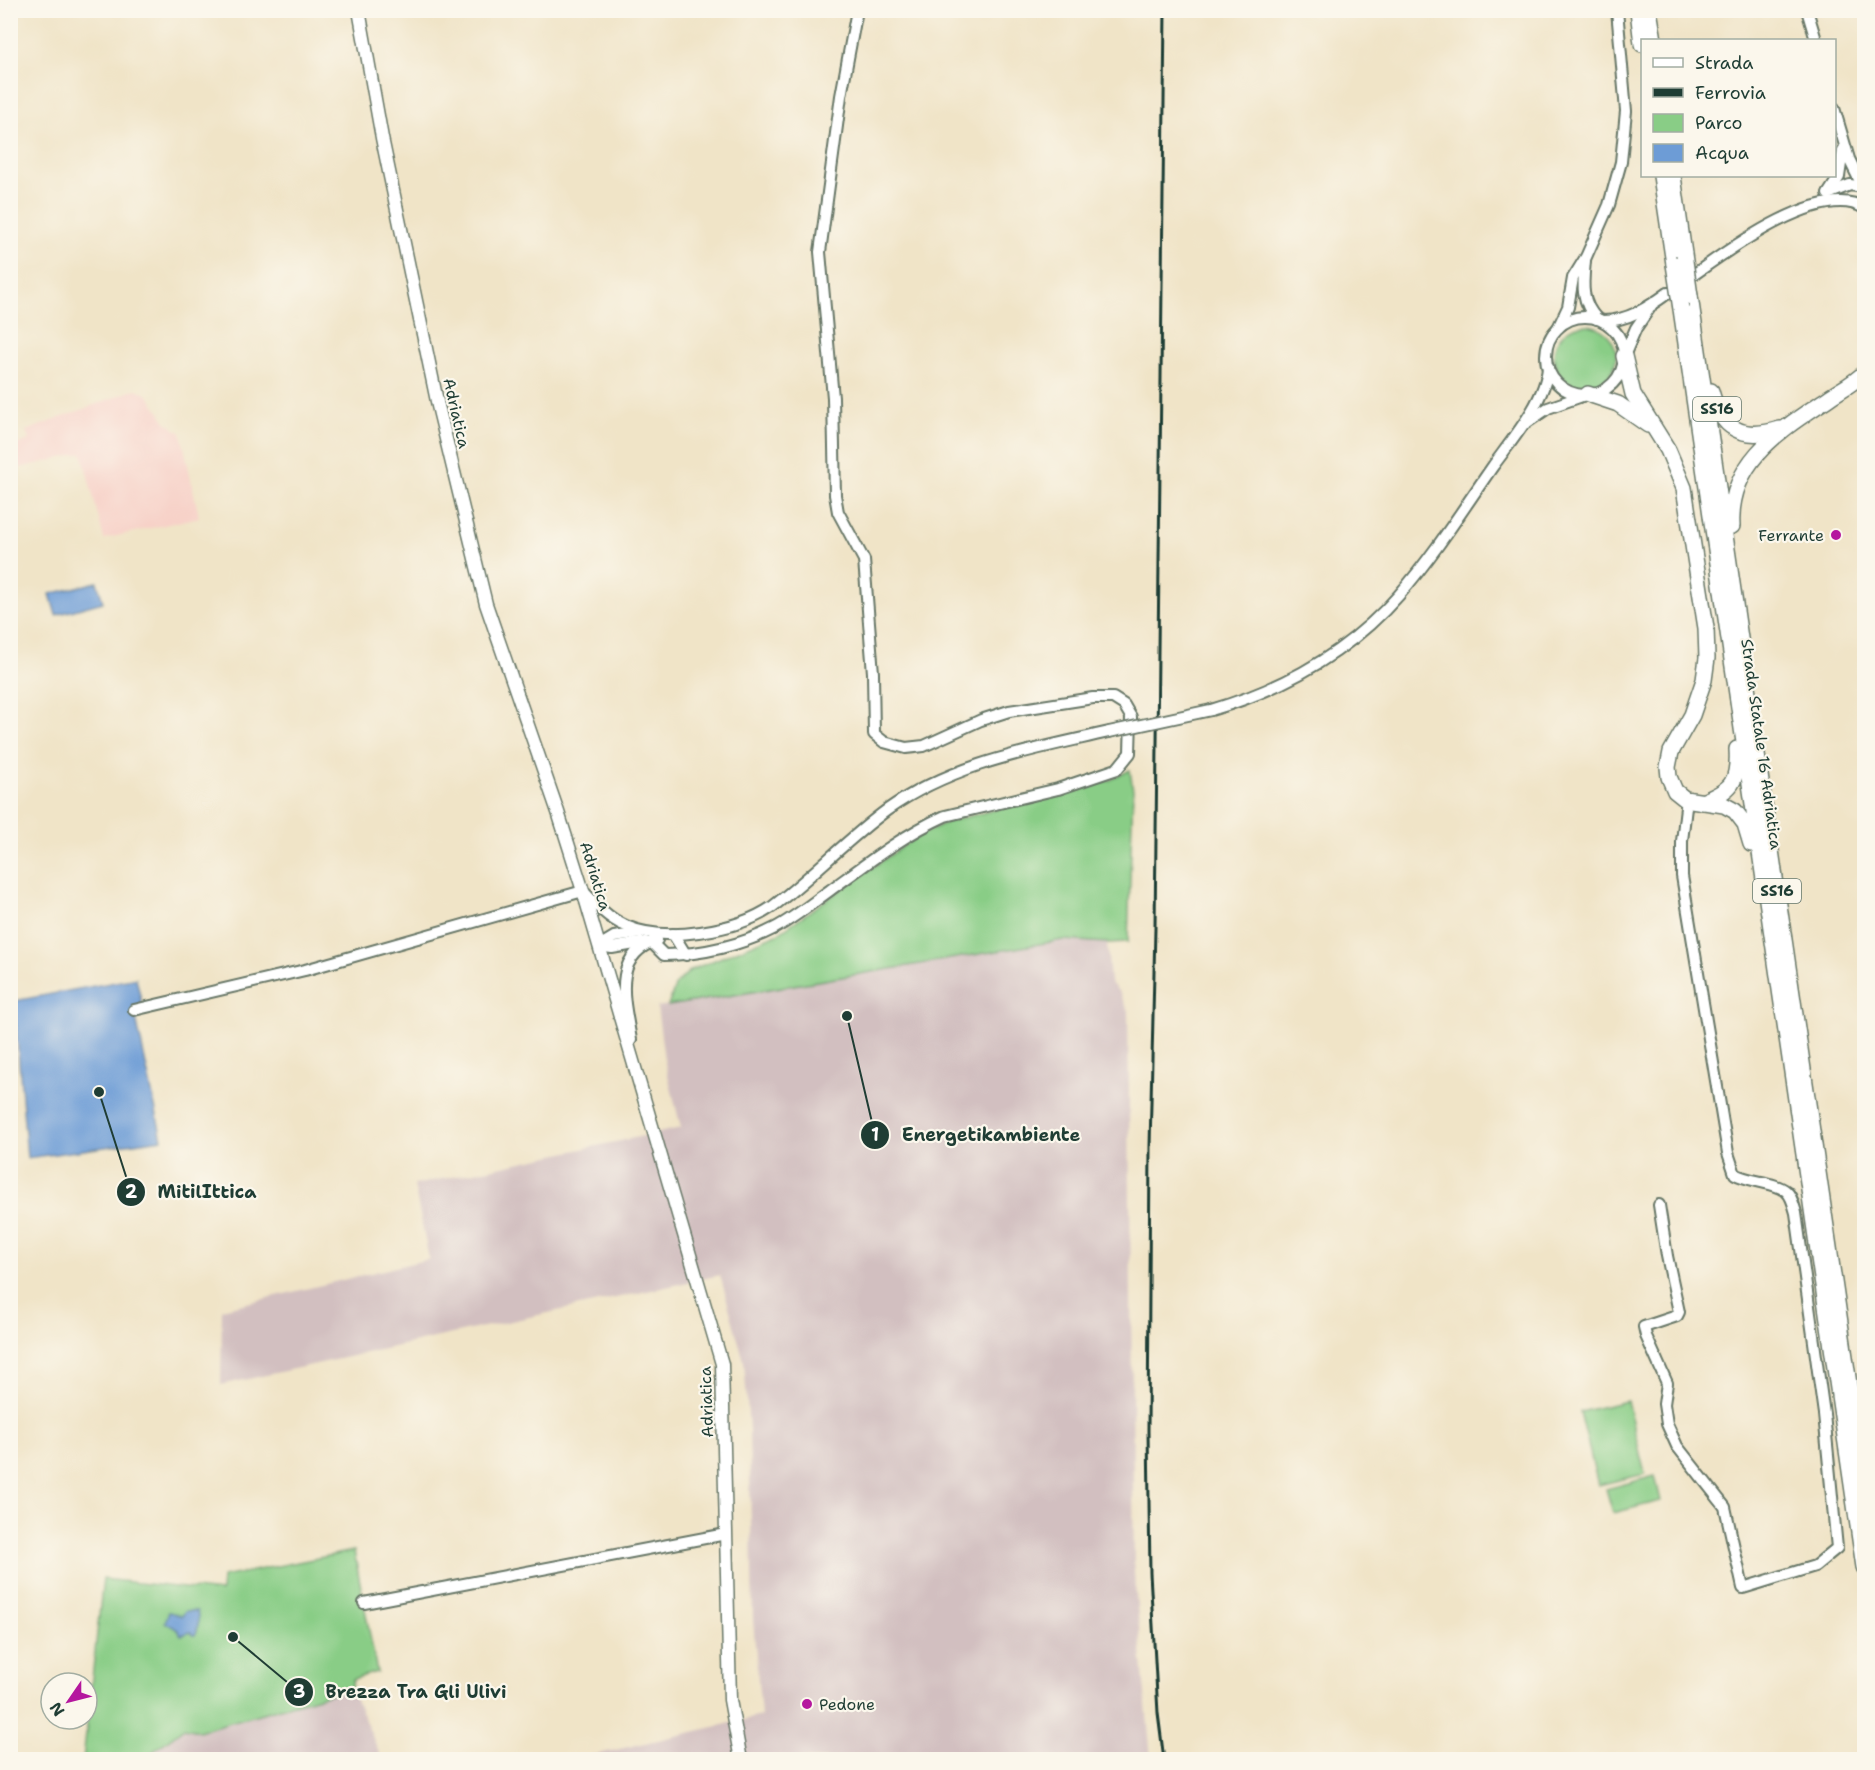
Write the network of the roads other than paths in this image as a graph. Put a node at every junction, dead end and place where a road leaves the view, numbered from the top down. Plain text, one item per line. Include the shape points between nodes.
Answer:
1 (359, 10) edge
2 (857, 10) edge
3 (1617, 10) edge
4 (1638, 10) edge
5 (1649, 10) edge
6 (1656, 10) edge
7 (1807, 10) edge
8 (1641, 39) edge
9 (1654, 39) edge
10 (1654, 39) edge
11 (1816, 39) edge
12 (1836, 115) edge
13 (1843, 141) junction
14 (1662, 177) edge
15 (1673, 177) edge
16 (1864, 188) edge
17 (1828, 194) junction
18 (1844, 200) junction
19 (1819, 204) junction
20 (1864, 208) edge
21 (1586, 257) junction
22 (1679, 259) junction
23 (1696, 273) dead end
24 (1668, 293) dead end
25 (1652, 304) junction
26 (1600, 320) junction
27 (1558, 328) junction
28 (1696, 333) junction
29 (1624, 356) junction
30 (1548, 367) junction
31 (1862, 377) edge
32 (1588, 394) junction
33 (1786, 428) junction
34 (1518, 432) junction
35 (1659, 434) junction
36 (1737, 610) junction
37 (1730, 642) junction
38 (1687, 799) junction
39 (1702, 802) junction
40 (583, 891) junction
41 (1770, 923) junction
42 (673, 934) junction
43 (648, 937) junction
44 (599, 945) junction
45 (686, 955) junction
46 (134, 1010) dead end
47 (635, 1067) junction
48 (1659, 1205) dead end
49 (1864, 1487) edge
50 (726, 1534) junction
51 (1864, 1567) edge
52 (364, 1603) dead end
53 (741, 1760) edge

1 - 40 main road, Adriatica via 436,395 486,604
2 - 45 street via 820,252 833,398 835,495 838,512 864,560 874,734 884,742 906,748 924,746 1009,711 1113,698 1124,705 1131,717 1130,753 1117,769 1058,789 945,816 868,863 777,927 753,938
3 - 21 street via 1626,111 1623,149 1614,190
4 - 8 highway
5 - 9 highway
6 - 10 highway
7 - 11 street
12 - 13 street
13 - 16 street
13 - 17 street via 1840,173
14 - 22 highway, Strada Statale 16 Adriatica / SS16
15 - 22 highway, Strada Statale 16 Adriatica / SS16
16 - 17 street via 1848,186
16 - 18 street
17 - 19 street
18 - 19 street
18 - 20 street
19 - 23 street via 1758,232
21 - 26 street via 1584,297
21 - 27 street via 1573,279 1567,309
22 - 28 highway, Strada Statale 16 Adriatica / SS16, bridge
22 - 37 highway, Strada Statale 16 Adriatica / SS16, bridge via 1681,309
24 - 25 street
25 - 26 street via 1624,319
25 - 29 street
26 - 27 street via 1576,318
26 - 29 street via 1618,336
27 - 30 street via 1547,346
28 - 33 highway, SS16 via 1715,404 1724,420 1737,430 1752,434
28 - 36 highway, Strada Statale 16 Adriatica / SS16
29 - 32 street via 1621,371 1612,383
29 - 35 highway via 1632,390
30 - 32 street via 1562,387
30 - 34 street via 1543,390
31 - 33 highway, SS16
32 - 34 street via 1545,409
32 - 35 highway via 1624,407
33 - 36 highway, SS16 via 1750,462 1734,493 1731,516
34 - 42 street, bridge via 1398,597 1332,654 1294,677 1211,710 993,759 952,774 888,810 760,914 732,925
35 - 38 highway via 1685,494 1707,640 1700,694 1668,762 1671,785
36 - 49 highway, Strada Statale 16 Adriatica / SS16
37 - 39 highway, SS16 via 1737,771 1728,789
37 - 41 highway, Strada Statale 16 Adriatica / SS16
38 - 39 highway, SS16
38 - 48 street via 1682,876 1728,1153 1735,1174 1786,1191 1796,1213 1824,1414 1836,1548 1815,1566 1743,1588 1725,1507 1677,1446 1667,1424 1667,1383 1644,1327 1677,1317 1679,1312
39 - 41 highway, SS16 via 1729,807 1743,821
40 - 43 street via 613,919
40 - 44 main road, Adriatica
40 - 46 street via 305,970
41 - 51 highway, Strada Statale 16 Adriatica / SS16
42 - 43 street
42 - 45 street
43 - 44 street via 614,948
43 - 45 street via 664,955
43 - 47 street via 631,958 624,979
44 - 47 main road, Adriatica
47 - 50 main road, Adriatica via 722,1364
50 - 52 street
50 - 53 main road, Adriatica via 730,1700

